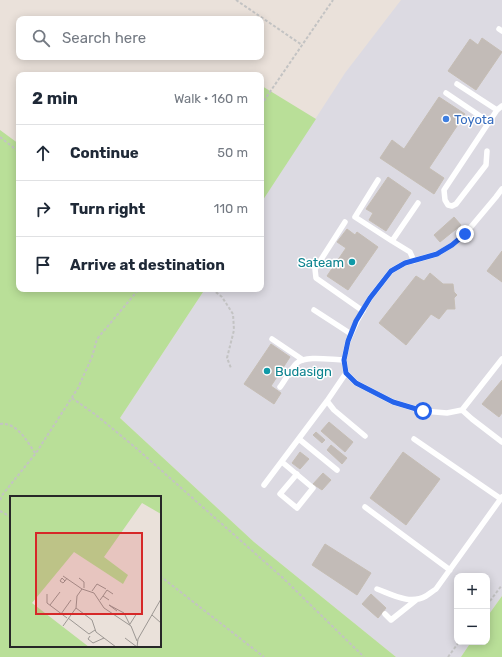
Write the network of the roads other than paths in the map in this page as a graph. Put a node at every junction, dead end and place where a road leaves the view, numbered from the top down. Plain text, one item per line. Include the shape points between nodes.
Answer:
1 (458, 84) dead end
2 (446, 93) dead end
3 (500, 108) edge
4 (489, 122) junction
5 (487, 151) dead end
6 (378, 180) dead end
7 (502, 189) edge
8 (418, 203) dead end
9 (346, 222) dead end
10 (392, 241) junction
11 (414, 261) junction
12 (314, 310) dead end
13 (363, 311) junction
14 (351, 334) junction
15 (272, 340) dead end
16 (502, 359) edge
17 (303, 360) junction
18 (344, 360) junction
19 (346, 373) junction
20 (280, 387) dead end
21 (327, 401) junction
22 (462, 410) junction
23 (366, 436) dead end
24 (299, 439) junction
25 (414, 439) dead end
26 (502, 442) edge
27 (282, 462) junction
28 (337, 470) dead end
29 (296, 474) junction
30 (264, 485) dead end
31 (501, 498) edge
32 (366, 507) dead end
33 (450, 570) junction
34 (377, 590) dead end
35 (416, 600) junction
36 (385, 614) dead end

1 - 3 lane
2 - 4 lane
3 - 4 lane
4 - 5 lane via 444,190 448,205 456,204 486,165
6 - 10 lane via 355,217
7 - 11 lane via 465,234 452,245 437,254
8 - 10 lane
9 - 13 lane via 315,269 316,278
10 - 11 lane via 410,252
11 - 13 lane via 391,271
12 - 14 lane
13 - 14 lane
14 - 18 lane
15 - 17 lane
16 - 22 lane
17 - 18 lane
17 - 20 lane via 297,363
18 - 19 lane
19 - 21 lane
19 - 22 lane via 356,383 393,402 423,411 447,413
21 - 23 lane via 334,410
21 - 24 lane
22 - 26 lane
24 - 27 lane
24 - 28 lane
25 - 31 lane
27 - 29 lane
27 - 30 lane
29 - 29 lane via 313,488 296,508 280,494
31 - 33 lane
32 - 33 lane
33 - 35 lane via 436,589
34 - 35 lane via 407,600
35 - 36 lane via 391,620

